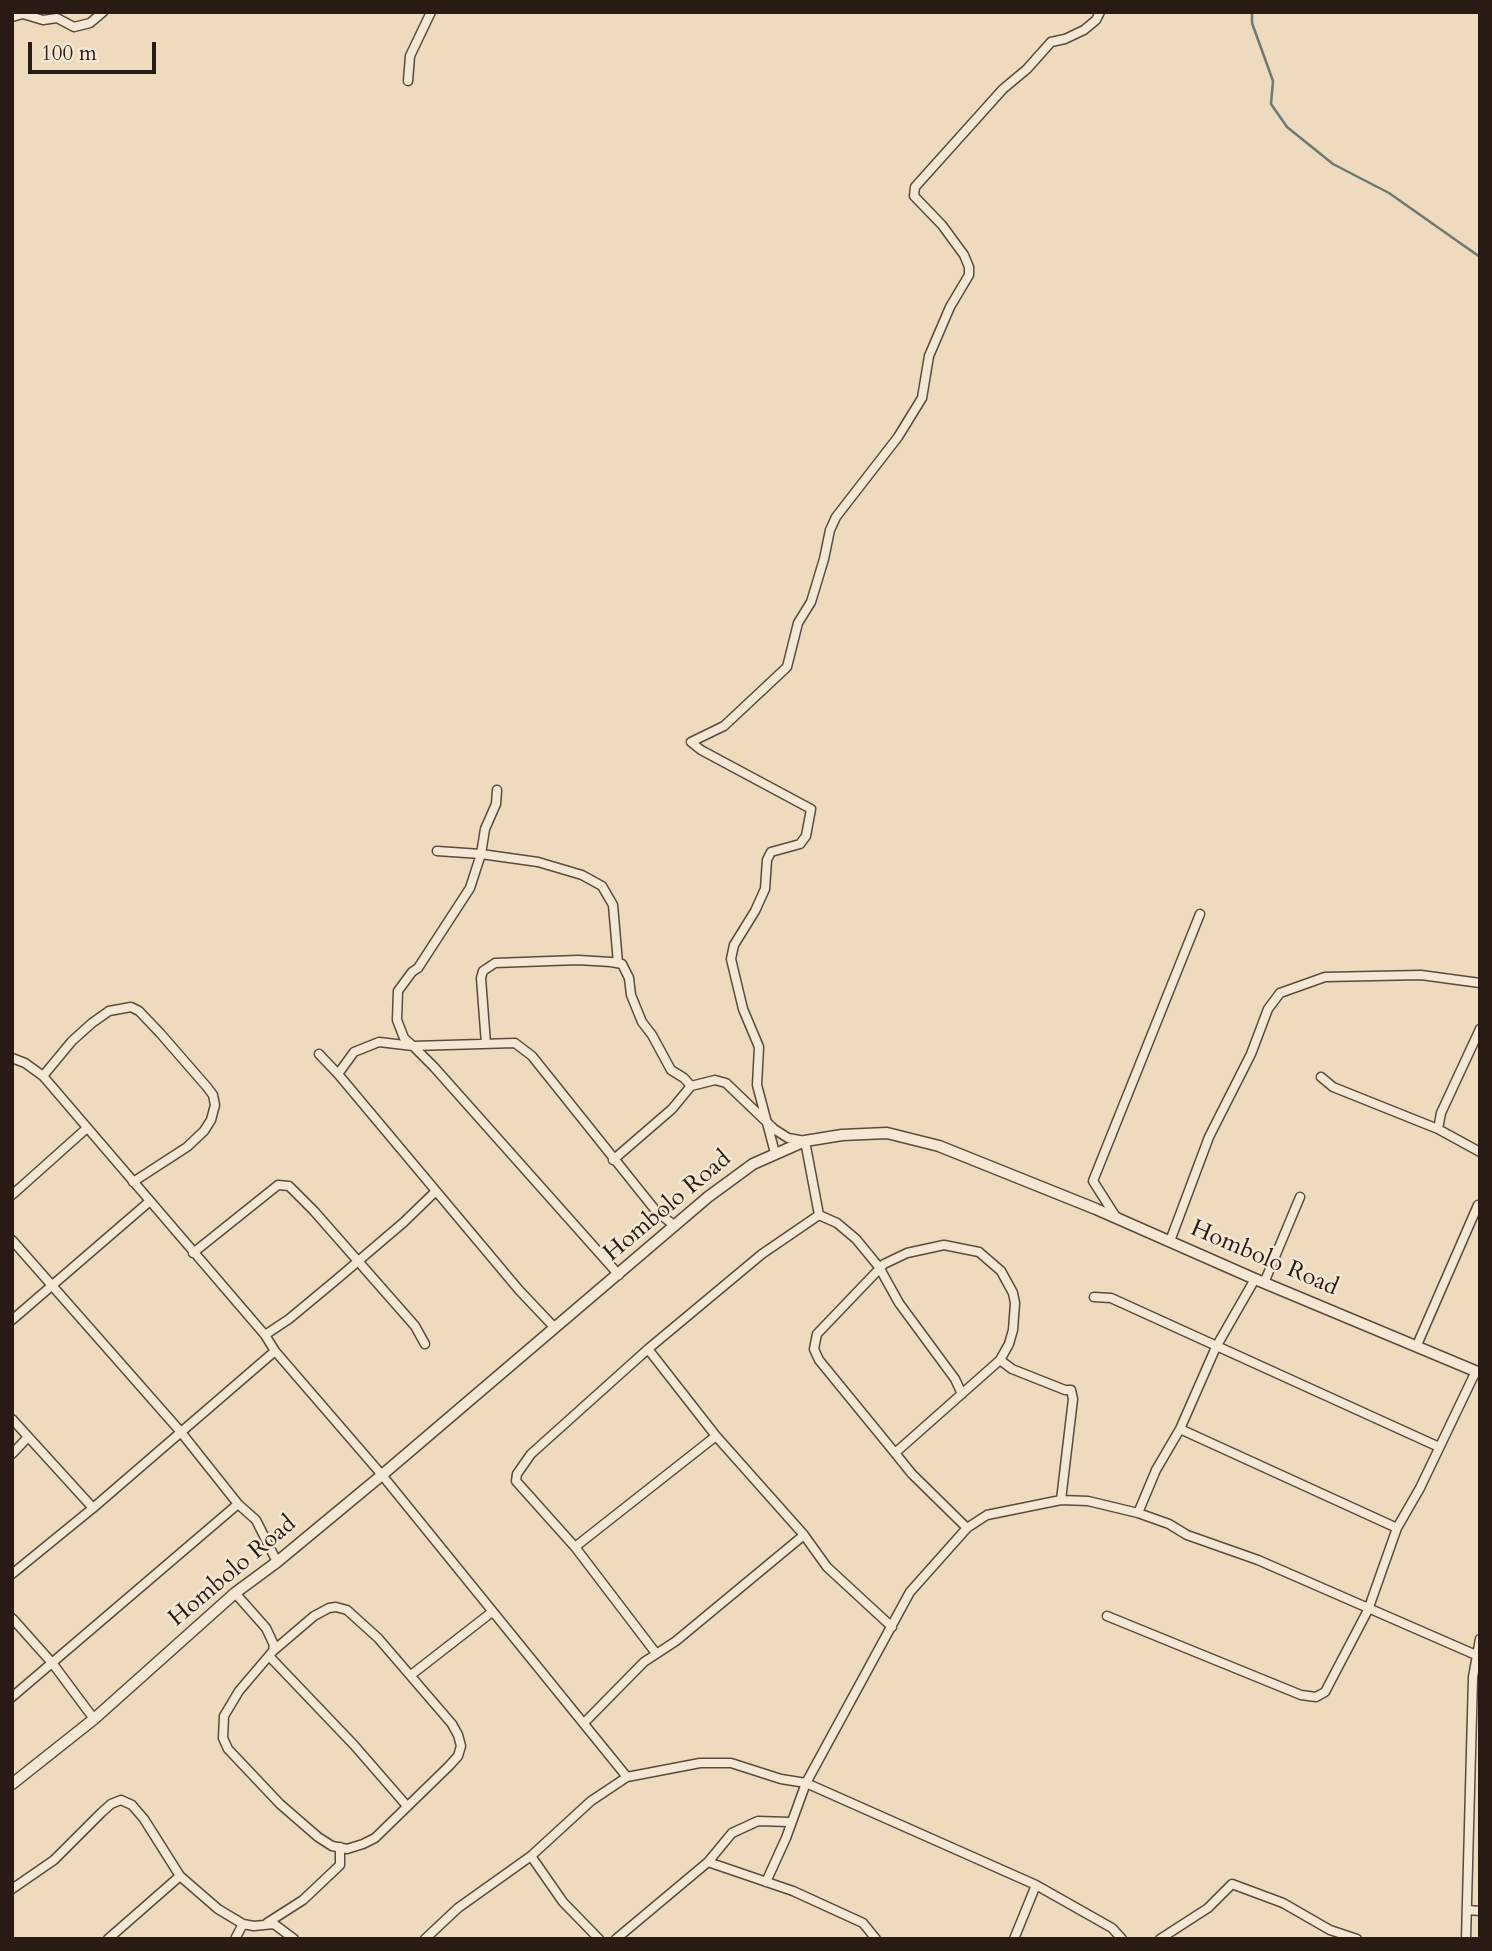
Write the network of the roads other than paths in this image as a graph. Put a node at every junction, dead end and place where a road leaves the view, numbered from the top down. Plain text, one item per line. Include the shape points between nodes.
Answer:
1 (103, 12) edge
2 (431, 12) edge
3 (1100, 12) edge
4 (12, 17) edge
5 (408, 81) dead end
6 (497, 790) dead end
7 (437, 851) dead end
8 (481, 854) junction
9 (1200, 914) dead end
10 (618, 963) junction
11 (1480, 982) edge
12 (1480, 1028) edge
13 (486, 1044) junction
14 (413, 1046) junction
15 (319, 1054) dead end
16 (12, 1058) edge
17 (338, 1074) junction
18 (43, 1076) junction
19 (1321, 1077) dead end
20 (691, 1086) junction
21 (765, 1121) junction
22 (87, 1128) junction
23 (1438, 1129) junction
24 (805, 1141) junction
25 (1480, 1152) edge
26 (775, 1153) junction
27 (613, 1160) junction
28 (133, 1182) junction
29 (436, 1191) junction
30 (12, 1195) edge
31 (1300, 1197) dead end
32 (149, 1201) junction
33 (1479, 1203) edge
34 (819, 1215) junction
35 (1116, 1217) junction
36 (675, 1226) junction
37 (12, 1240) edge
38 (1170, 1241) junction
39 (193, 1253) junction
40 (357, 1260) junction
41 (879, 1268) junction
42 (619, 1275) junction
43 (1260, 1281) junction
44 (51, 1286) junction
45 (1094, 1297) dead end
46 (12, 1320) edge
47 (554, 1326) junction
48 (265, 1335) junction
49 (425, 1344) dead end
50 (1417, 1345) junction
51 (1216, 1346) junction
52 (648, 1349) junction
53 (275, 1351) junction
54 (1000, 1360) junction
55 (1478, 1372) edge
56 (962, 1394) junction
57 (12, 1419) edge
58 (1180, 1429) junction
59 (180, 1431) junction
60 (716, 1436) junction
61 (28, 1437) junction
62 (1439, 1447) junction
63 (895, 1453) junction
64 (12, 1454) edge
65 (382, 1475) junction
66 (1061, 1500) junction
67 (238, 1504) junction
68 (93, 1508) junction
69 (1138, 1513) junction
70 (967, 1528) junction
71 (1397, 1528) junction
72 (804, 1535) junction
73 (575, 1547) junction
74 (277, 1562) junction
75 (12, 1574) edge
76 (236, 1593) junction
77 (1368, 1610) junction
78 (492, 1612) junction
79 (1107, 1616) dead end
80 (12, 1618) edge
81 (892, 1627) junction
82 (1480, 1639) edge
83 (655, 1652) junction
84 (271, 1654) junction
85 (1476, 1655) junction
86 (53, 1664) junction
87 (411, 1675) junction
88 (12, 1697) edge
89 (94, 1719) junction
90 (584, 1723) junction
91 (627, 1777) junction
92 (806, 1783) junction
93 (12, 1784) edge
94 (407, 1806) junction
95 (790, 1822) junction
96 (340, 1847) junction
97 (531, 1856) junction
98 (708, 1862) junction
99 (180, 1876) junction
100 (766, 1882) junction
101 (1036, 1885) junction
102 (12, 1889) edge
103 (1468, 1910) junction
104 (1480, 1911) edge
105 (267, 1923) junction
106 (243, 1924) junction
107 (108, 1939) edge
108 (235, 1939) edge
109 (294, 1939) edge
110 (425, 1939) edge
111 (599, 1939) edge
112 (616, 1939) edge
113 (876, 1939) edge
114 (1014, 1939) edge
115 (1122, 1939) edge
116 (1160, 1939) edge
117 (1357, 1939) edge
118 (1466, 1939) edge

1 - 4 street via 79,26 57,18
2 - 5 street via 410,56
3 - 21 street via 1084,30 1051,42 915,187 914,196 942,225 969,267 929,356 922,398 836,517 787,667 724,726 691,742 811,808 800,844 771,852 765,889 731,959 743,1009 759,1047 757,1085
6 - 8 street
7 - 8 street
8 - 10 street via 565,869 602,886 613,905
8 - 14 street via 470,888 398,991 397,1020
9 - 35 street via 1093,1181
10 - 13 street via 495,963 481,978
10 - 20 street via 629,978 642,1022 671,1070
11 - 38 street via 1421,975 1325,977 1280,993 1268,1009 1209,1137
12 - 23 street
13 - 14 street
13 - 27 street via 515,1043 532,1056
14 - 17 street via 379,1042 354,1052
14 - 42 street
15 - 17 street
16 - 18 street
17 - 29 street
18 - 22 street
18 - 28 street via 92,1023 109,1011 131,1007 213,1095 215,1105 204,1131
19 - 23 street via 1334,1087
20 - 21 street via 715,1080 726,1083
20 - 27 street via 672,1110
21 - 24 street via 788,1138
21 - 26 street
22 - 28 street
22 - 30 street
23 - 25 street
24 - 26 street, Hombolo Road
24 - 34 street
24 - 35 street, Hombolo Road via 842,1135 903,1136
26 - 36 street, Hombolo Road via 753,1164
27 - 36 street via 656,1211
28 - 32 street
29 - 40 street
29 - 47 street
31 - 43 street
32 - 39 street
32 - 44 street
33 - 50 street
34 - 41 street via 848,1232
34 - 52 street via 762,1254
35 - 38 street, Hombolo Road
36 - 42 street, Hombolo Road
37 - 44 street
38 - 43 street, Hombolo Road
39 - 40 street via 283,1184 294,1188
39 - 48 street
40 - 48 street
40 - 49 street via 415,1326
41 - 54 street via 907,1253 944,1245 979,1252 991,1261 1008,1281 1015,1303 1013,1330
41 - 56 street
41 - 63 street via 817,1334 814,1349
42 - 47 street, Hombolo Road
43 - 50 street, Hombolo Road
43 - 51 street
44 - 46 street
44 - 59 street
45 - 51 street via 1111,1298
47 - 65 street, Hombolo Road
48 - 53 street
50 - 55 street, Hombolo Road
51 - 58 street
51 - 62 street
52 - 60 street
52 - 73 street via 531,1454 517,1474 518,1486
53 - 59 street
53 - 65 street
54 - 56 street
54 - 66 street via 1012,1369 1071,1390
55 - 62 street
56 - 63 street
57 - 61 street
58 - 69 street
58 - 71 street
59 - 67 street
59 - 68 street
60 - 72 street
60 - 73 street
61 - 64 street
61 - 68 street
62 - 71 street
63 - 70 street
65 - 74 street, Hombolo Road
65 - 78 street
66 - 69 street via 1088,1501
66 - 70 street via 987,1515
67 - 74 street via 256,1521
67 - 86 street
68 - 75 street
69 - 77 street
70 - 81 street via 910,1592
71 - 77 street
72 - 81 street via 827,1567
72 - 83 street via 676,1640
73 - 83 street
74 - 76 street, Hombolo Road
76 - 84 street via 272,1637
76 - 89 street, Hombolo Road
77 - 79 street via 1325,1692 1316,1696 1301,1695
77 - 85 street
78 - 87 street
78 - 90 street
80 - 86 street
81 - 92 street
82 - 85 street
83 - 90 street
84 - 87 street via 314,1616 336,1607 356,1617
84 - 94 street
84 - 96 street via 229,1704 223,1738 228,1749 294,1817 318,1837
85 - 103 street
86 - 88 street
86 - 89 street
87 - 94 street via 452,1724 461,1746 458,1756
89 - 93 street, Hombolo Road
90 - 91 street
91 - 92 street via 700,1763 731,1763
91 - 97 street via 591,1801
92 - 95 street
92 - 101 street
94 - 96 street via 375,1838
95 - 98 street via 758,1821 746,1826 732,1833
95 - 100 street
96 - 105 street via 340,1865 303,1900
97 - 110 street via 458,1908
97 - 111 street via 563,1902
98 - 100 street
98 - 112 street
99 - 102 street via 144,1819 121,1800 111,1804 54,1860
99 - 106 street
99 - 107 street
100 - 113 street via 863,1923
101 - 114 street
101 - 115 street via 1112,1928
103 - 104 street
103 - 118 street
105 - 106 street
105 - 109 street via 279,1926
106 - 108 street
116 - 117 street via 1208,1908 1232,1884

